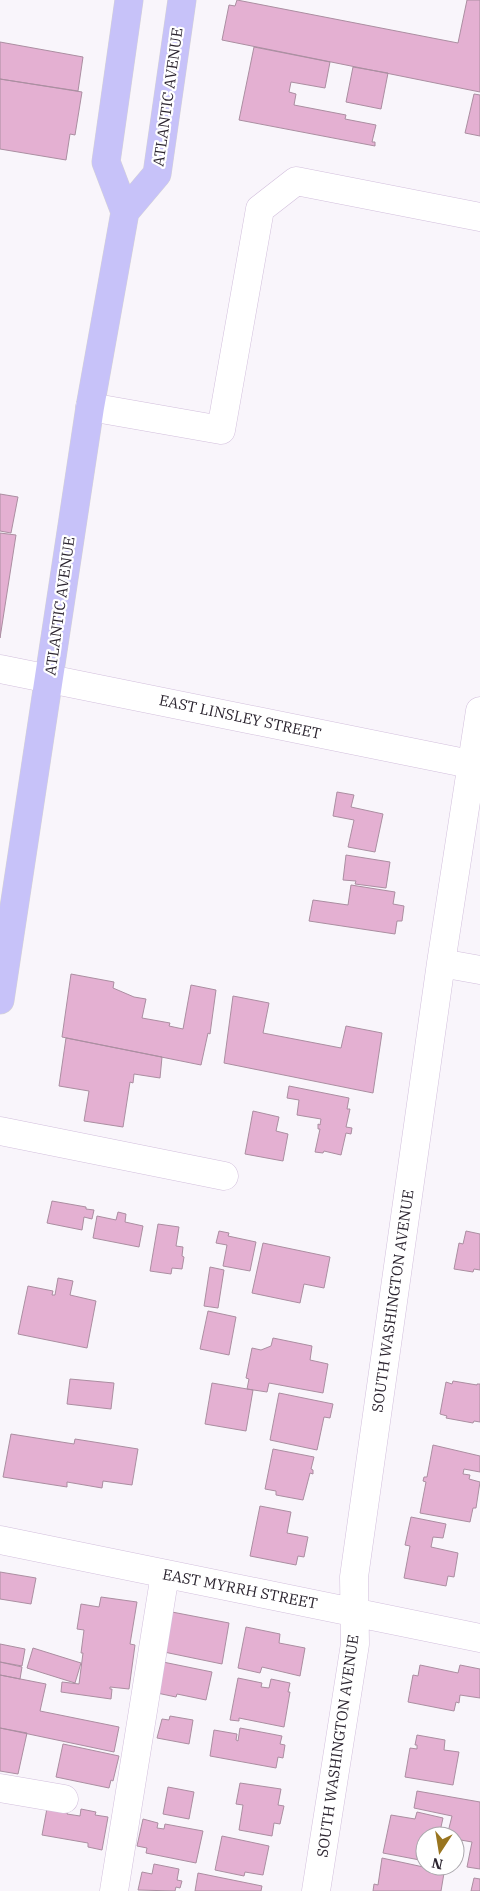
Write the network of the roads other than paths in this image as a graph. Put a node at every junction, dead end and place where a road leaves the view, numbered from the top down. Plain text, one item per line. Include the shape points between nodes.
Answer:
1 (129, 0) edge
2 (182, 0) edge
3 (125, 212) junction
4 (480, 217) edge
5 (90, 407) junction
6 (0, 669) edge
7 (49, 678) junction
8 (480, 711) edge
9 (475, 766) edge
10 (441, 963) junction
11 (480, 970) edge
12 (0, 1000) edge
13 (0, 1130) edge
14 (224, 1176) dead end
15 (0, 1540) edge
16 (165, 1574) junction
17 (355, 1611) junction
18 (480, 1638) edge
19 (0, 1788) edge
20 (64, 1799) dead end
21 (114, 1891) edge
22 (316, 1891) edge

1 - 3 main road via 106,162
2 - 3 main road, ATLANTIC AVENUE via 157,174
3 - 5 main road, ATLANTIC AVENUE
4 - 5 street via 296,181 260,209 221,430
5 - 7 main road, ATLANTIC AVENUE
6 - 7 street, EAST LINSLEY STREET
7 - 9 street, EAST LINSLEY STREET
7 - 12 main road, ATLANTIC AVENUE
8 - 9 street, SOUTH WASHINGTON AVENUE
9 - 10 street, SOUTH WASHINGTON AVENUE
10 - 11 street
10 - 17 street, SOUTH WASHINGTON AVENUE via 354,1577
13 - 14 street
15 - 16 street, EAST MYRRH STREET
16 - 17 street, EAST MYRRH STREET
16 - 21 street
17 - 18 street, EAST MYRRH STREET
17 - 22 street, SOUTH WASHINGTON AVENUE via 355,1644
19 - 20 street

